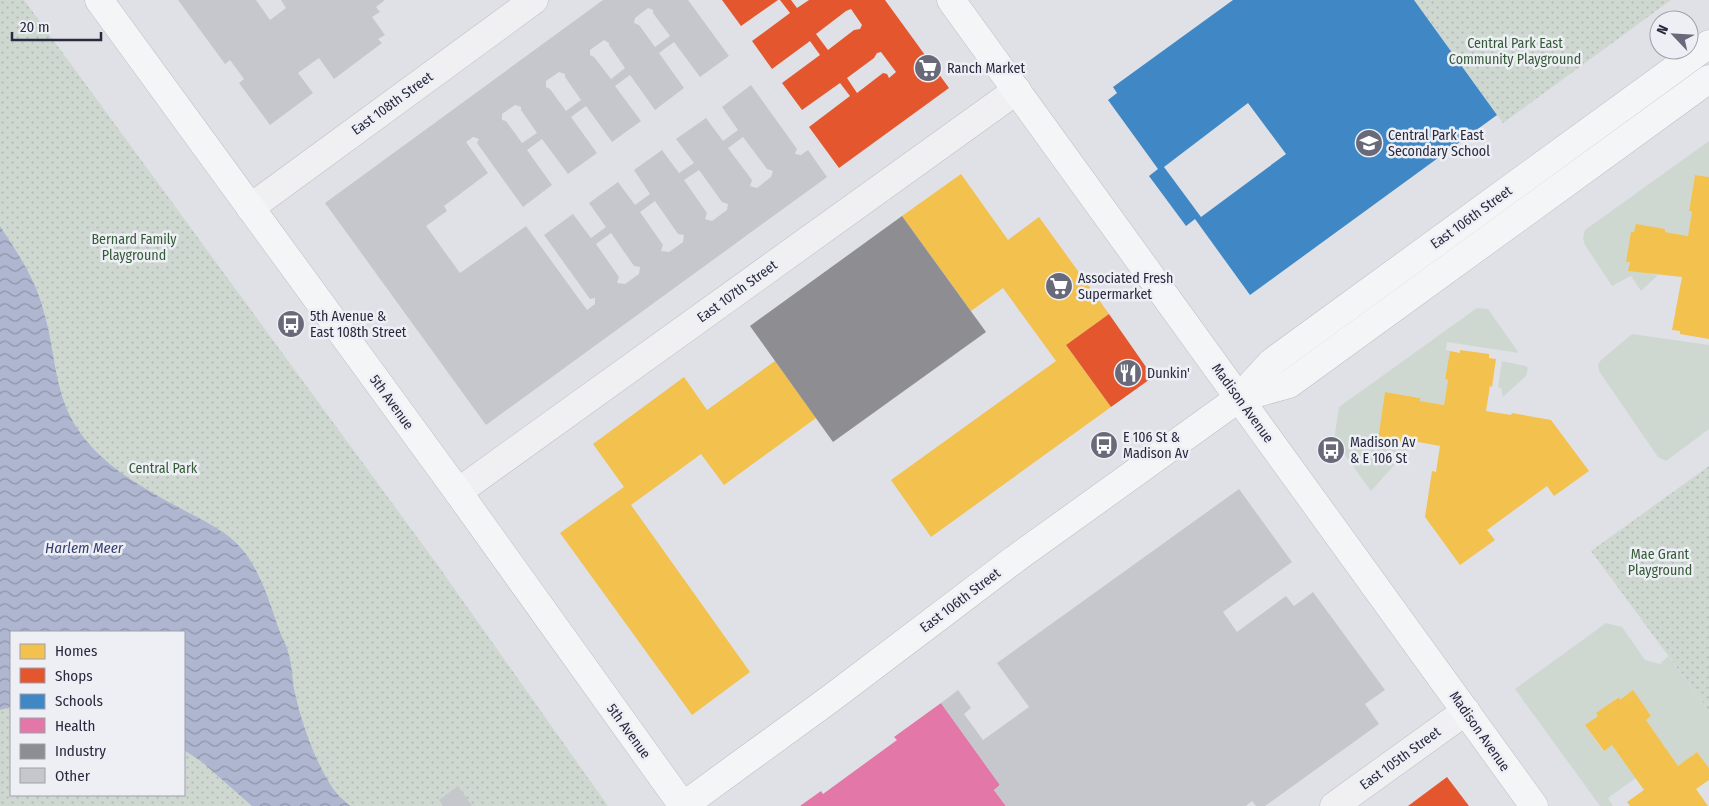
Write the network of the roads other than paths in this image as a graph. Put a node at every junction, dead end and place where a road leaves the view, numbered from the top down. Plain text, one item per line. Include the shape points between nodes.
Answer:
1 (99, 0) edge
2 (534, 0) edge
3 (951, 0) edge
4 (1709, 44) edge
5 (1709, 79) edge
6 (1017, 90) junction
7 (250, 208) junction
8 (1239, 398) junction
9 (458, 492) junction
10 (1466, 711) junction
11 (683, 806) edge
12 (1334, 806) edge
13 (1534, 806) edge

1 - 7 main road, 5th Avenue
2 - 7 street, East 108th Street
3 - 6 main road, Madison Avenue
4 - 8 main road, East 106th Street via 1272,362
5 - 8 main road, East 106th Street via 1289,384
6 - 8 main road, Madison Avenue
6 - 9 street, East 107th Street
7 - 9 main road, 5th Avenue
8 - 10 main road, Madison Avenue
8 - 11 main road, East 106th Street via 1015,559
9 - 11 main road, 5th Avenue
10 - 12 street, East 105th Street
10 - 13 main road, Madison Avenue

